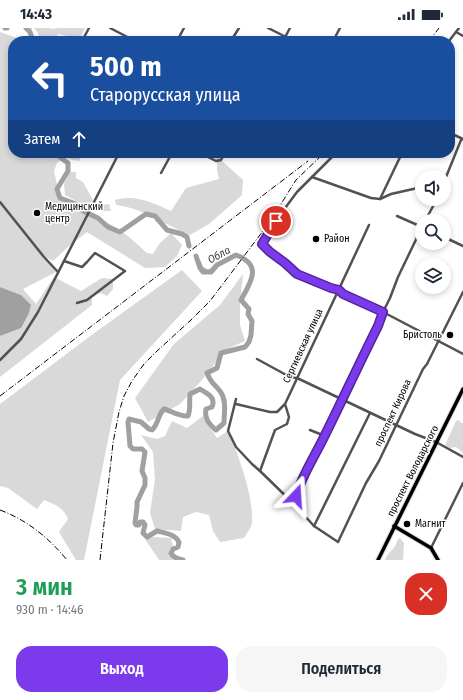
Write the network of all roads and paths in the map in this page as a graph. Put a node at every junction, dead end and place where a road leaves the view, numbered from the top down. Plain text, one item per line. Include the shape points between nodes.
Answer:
1 (110, 28) edge
2 (239, 28) edge
3 (268, 28) edge
4 (290, 28) edge
5 (459, 28) edge
6 (456, 32) junction
7 (124, 36) edge
8 (234, 36) dead end
9 (285, 36) joint
10 (453, 36) edge
11 (463, 36) edge
12 (463, 139) edge
13 (455, 154) edge
14 (116, 158) edge
15 (169, 158) edge
16 (210, 158) edge
17 (222, 158) edge
18 (331, 158) edge
19 (400, 158) edge
20 (453, 158) edge
21 (449, 170) edge
22 (161, 173) dead end
23 (312, 177) junction
24 (415, 189) edge
25 (380, 199) junction
26 (0, 202) edge
27 (397, 216) dead end
28 (415, 224) edge
29 (369, 225) dead end
30 (451, 240) edge
31 (415, 242) edge
32 (463, 246) edge
33 (64, 261) junction
34 (58, 272) junction
35 (339, 290) junction
36 (463, 292) edge
37 (77, 303) dead end
38 (383, 312) junction
39 (438, 342) junction
40 (463, 354) edge
41 (257, 359) dead end
42 (0, 360) edge
43 (298, 378) junction
44 (463, 389) edge
45 (342, 399) junction
46 (236, 400) dead end
47 (236, 404) junction
48 (285, 404) junction
49 (370, 413) junction
50 (396, 425) junction
51 (310, 430) dead end
52 (324, 436) junction
53 (436, 442) junction
54 (463, 457) edge
55 (260, 471) junction
56 (463, 483) edge
57 (294, 504) junction
58 (314, 526) junction
59 (394, 526) junction
60 (431, 548) junction
61 (378, 560) edge
62 (438, 560) edge

1 - 7 street
2 - 8 street
3 - 9 street
4 - 9 street
5 - 6 street
6 - 10 street
6 - 11 street
12 - 13 street
14 - 33 street
15 - 22 street
16 - 17 street via 216,161
18 - 23 street
19 - 25 street
20 - 21 street
23 - 25 street
23 - 35 street via 297,192 271,227 262,244 297,274
24 - 25 street
26 - 34 street
27 - 28 street
29 - 35 street, Сергиевская улица
30 - 32 street
31 - 38 street
33 - 34 street
33 - 37 street via 82,267 95,253 124,271 86,300
34 - 42 street via 30,326
35 - 38 street
35 - 43 street, Сергиевская улица
36 - 39 street, проспект Кирова
38 - 39 street
38 - 45 street
39 - 40 street
39 - 50 street, проспект Кирова
41 - 43 street via 290,377
43 - 45 street
43 - 48 street, Сергиевская улица
44 - 53 main road, проспект Володарского
45 - 49 street
45 - 52 street
46 - 47 street
47 - 48 street via 276,412
47 - 55 street via 228,432 236,448
48 - 55 street via 289,417 287,424 275,430
49 - 50 street
49 - 58 street
50 - 53 street
50 - 58 street, проспект Кирова via 338,542
51 - 52 street
52 - 57 street via 302,479
53 - 54 street
53 - 59 main road, проспект Володарского
55 - 57 street
56 - 60 street
57 - 58 street
59 - 60 main road
59 - 61 main road, проспект Володарского
60 - 62 main road

